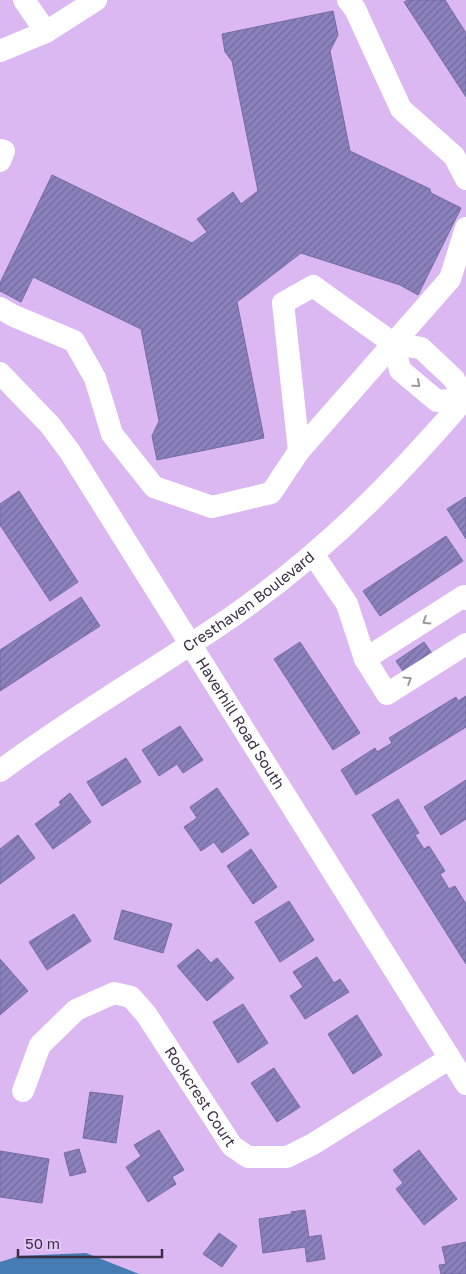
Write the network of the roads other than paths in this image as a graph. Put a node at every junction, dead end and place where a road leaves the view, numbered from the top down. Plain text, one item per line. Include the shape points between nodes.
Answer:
1 (24, 0) edge
2 (96, 0) edge
3 (348, 0) edge
4 (46, 32) junction
5 (0, 50) edge
6 (0, 150) edge
7 (0, 161) edge
8 (466, 179) edge
9 (466, 228) edge
10 (0, 308) edge
11 (394, 344) junction
12 (0, 373) edge
13 (465, 398) edge
14 (299, 451) junction
15 (312, 554) junction
16 (466, 599) edge
17 (190, 644) junction
18 (466, 644) edge
19 (365, 659) junction
20 (0, 771) edge
21 (450, 1058) junction
22 (466, 1084) edge
23 (23, 1091) dead end

1 - 4 street
2 - 4 street
3 - 8 street via 401,110 454,156
4 - 5 street
6 - 7 street via 4,151
9 - 11 street via 450,279
10 - 14 street via 74,342 95,378 112,434 154,487 212,507 263,495 271,493
11 - 13 street via 420,348 454,379
11 -> 13 street via 400,370 437,401
11 - 14 street
11 - 14 street via 313,286 283,303
12 - 17 street, Haverhill Road South via 50,425 70,452
13 - 15 street, Cresthaven Boulevard via 390,482
15 - 17 street, Cresthaven Boulevard via 235,614
15 - 19 street via 347,604
16 -> 19 street via 464,596
17 - 20 street, Cresthaven Boulevard via 47,736
17 - 21 street, Haverhill Road South
19 -> 18 street via 387,694
21 - 22 street, Haverhill Road South
21 - 23 street, Rockcrest Court via 313,1144 288,1156 248,1157 232,1146 146,1014 131,997 114,993 76,1010 40,1045

